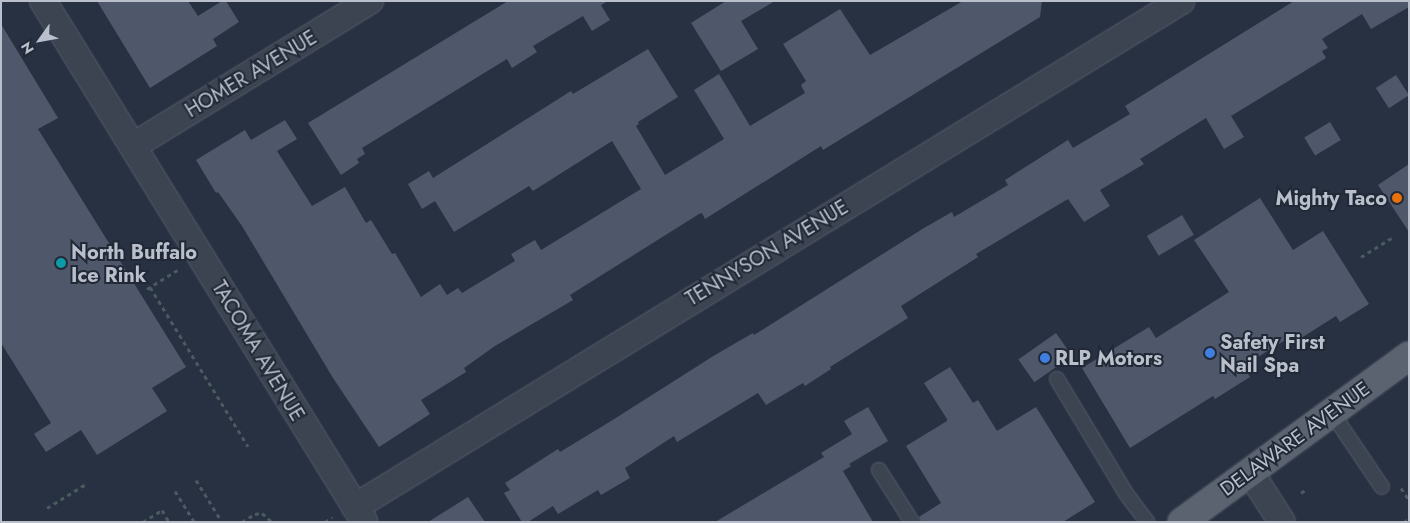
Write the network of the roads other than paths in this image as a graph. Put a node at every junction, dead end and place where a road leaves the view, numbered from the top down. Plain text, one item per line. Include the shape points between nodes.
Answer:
1 (43, 1) edge
2 (370, 1) edge
3 (1180, 1) edge
4 (133, 146) junction
5 (1409, 356) edge
6 (1057, 379) dead end
7 (1332, 413) junction
8 (879, 470) dead end
9 (1250, 472) junction
10 (1382, 487) dead end
11 (351, 515) edge
12 (1190, 519) edge
13 (912, 522) edge
14 (1147, 522) edge
15 (1282, 522) edge

1 - 4 street, TACOMA AVENUE
2 - 4 street, HOMER AVENUE
3 - 11 street, TENNYSON AVENUE
4 - 11 street, TACOMA AVENUE
5 - 7 main road, DELAWARE AVENUE
6 - 14 lane via 1126,495
7 - 9 main road, DELAWARE AVENUE
7 - 10 lane
8 - 13 lane
9 - 12 main road, DELAWARE AVENUE
9 - 15 street

